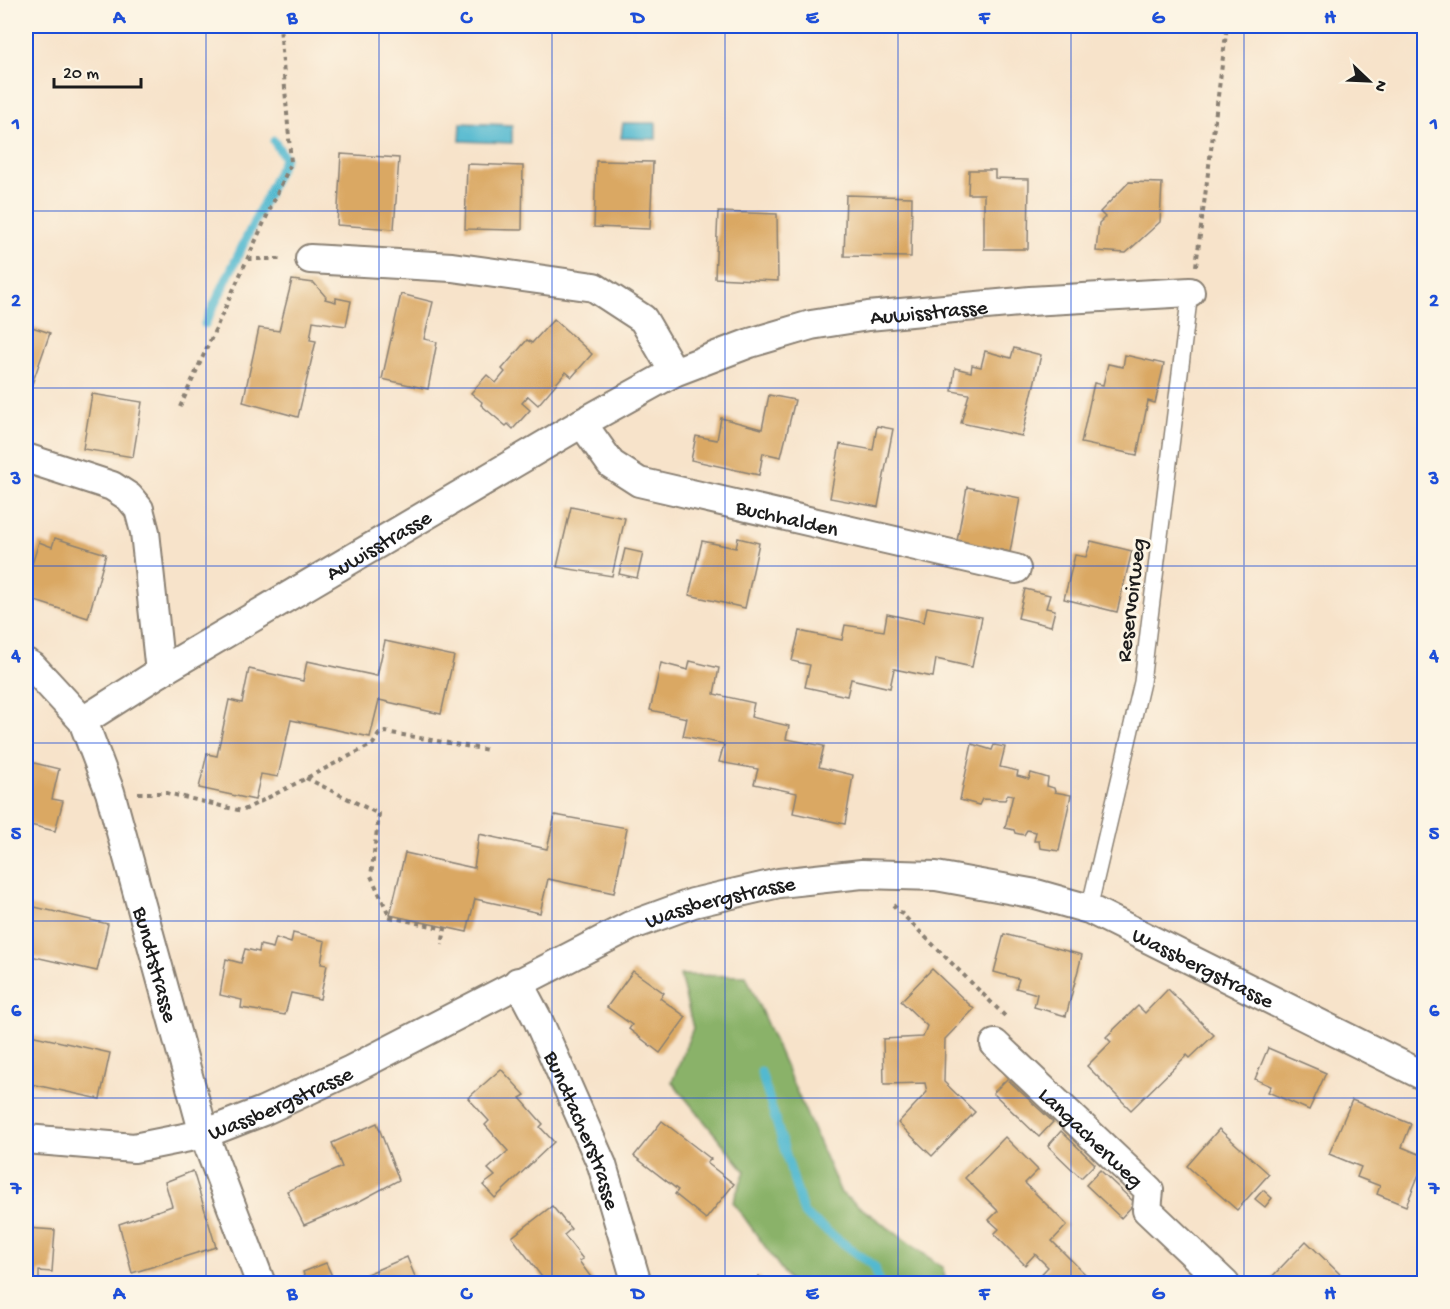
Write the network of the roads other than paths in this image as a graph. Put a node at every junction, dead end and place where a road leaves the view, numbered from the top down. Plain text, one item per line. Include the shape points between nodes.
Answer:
1 (310, 259) road end
2 (1190, 292) joint
3 (674, 372) junction
4 (582, 423) junction
5 (26, 458) edge
6 (1016, 569) dead end
7 (26, 663) edge
8 (159, 672) junction
9 (83, 720) junction
10 (1089, 909) junction
11 (519, 982) junction
12 (995, 1044) road end
13 (1425, 1076) edge
14 (204, 1134) junction
15 (26, 1139) edge
16 (261, 1284) edge
17 (636, 1284) edge
18 (1225, 1284) edge

1 - 3 street via 452,267 594,287 643,319
2 - 3 street, Auwisstrasse via 868,316 790,331
2 - 10 lane, Reservoirweg via 1142,682
3 - 4 street, Auwisstrasse
4 - 6 street, Buchhalden via 611,464 639,482
4 - 8 street, Auwisstrasse
5 - 8 street via 112,486 139,509 145,532
7 - 9 street, Bundtstrasse
8 - 9 street, Auwisstrasse
9 - 14 street, Bundtstrasse via 110,792
10 - 11 street, Wassbergstrasse via 1036,894 936,876 862,874 779,883 693,903 630,926
10 - 13 street, Wassbergstrasse
11 - 14 street, Wassbergstrasse via 351,1070
11 - 17 street, Bundtacherstrasse via 602,1165
12 - 18 street, Langacherweg via 1149,1190 1147,1210
14 - 15 street, Wassbergstrasse via 134,1148
14 - 16 street, Bundtstrasse

